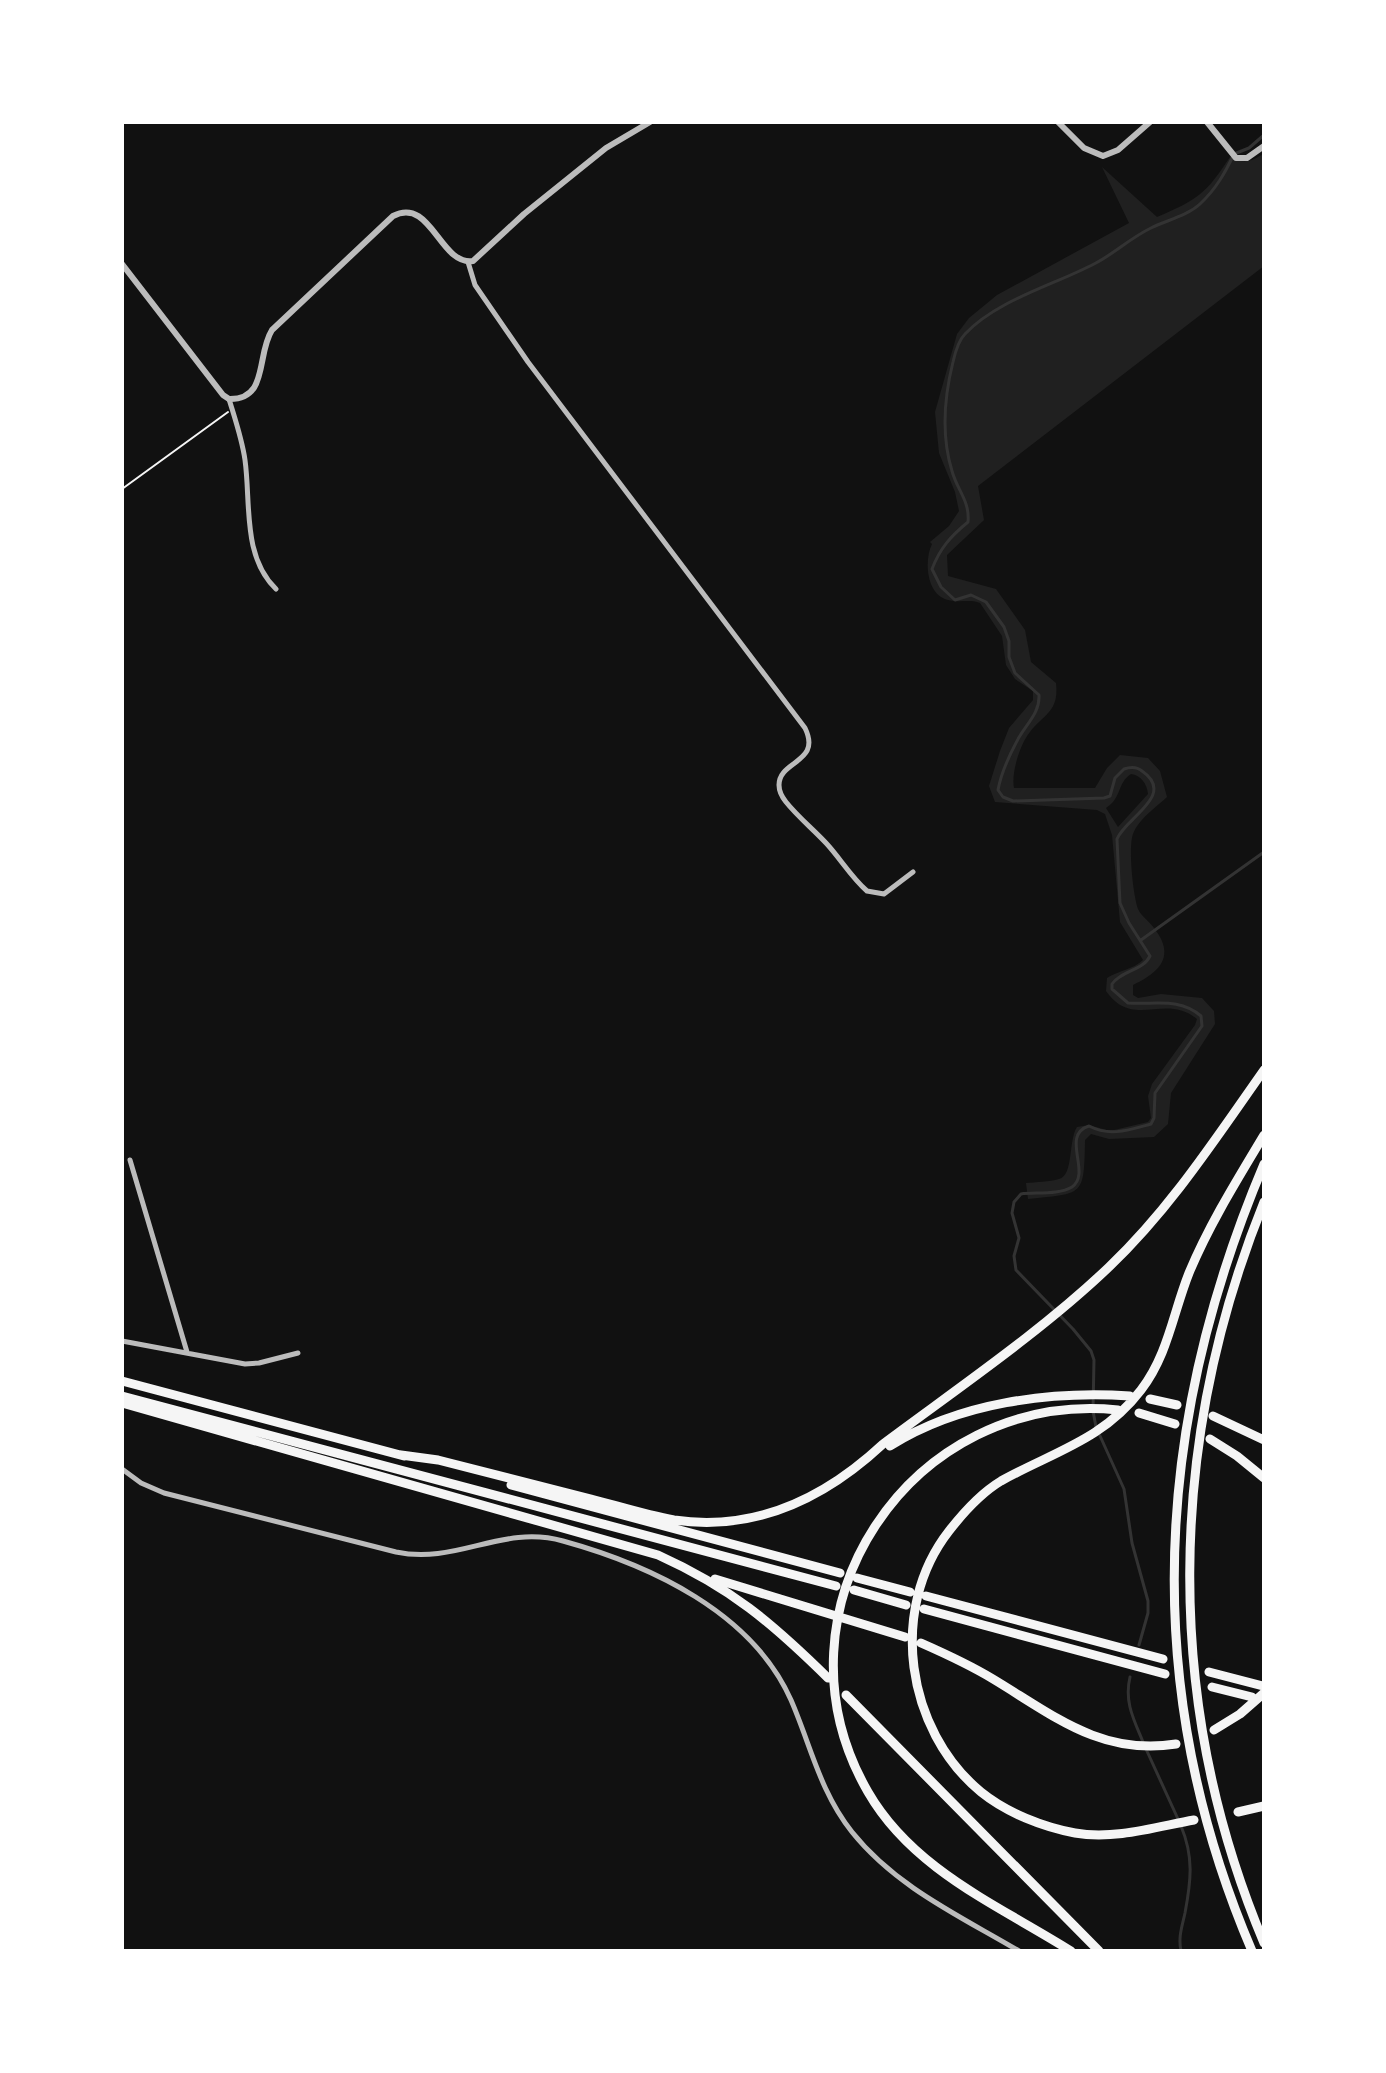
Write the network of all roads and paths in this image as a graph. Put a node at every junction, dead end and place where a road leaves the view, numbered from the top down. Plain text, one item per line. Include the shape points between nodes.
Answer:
1 (650, 122) edge
2 (1058, 122) edge
3 (1150, 122) edge
4 (1207, 122) edge
5 (1264, 146) edge
6 (468, 262) junction
7 (122, 264) edge
8 (226, 397) junction
9 (232, 410) junction
10 (122, 489) edge
11 (276, 589) dead end
12 (913, 872) dead end
13 (1264, 1070) edge
14 (1264, 1135) edge
15 (130, 1160) dead end
16 (1264, 1164) edge
17 (1264, 1202) edge
18 (122, 1341) edge
19 (187, 1352) junction
20 (298, 1353) dead end
21 (122, 1381) edge
22 (122, 1396) edge
23 (1130, 1396) dead end
24 (1150, 1399) dead end
25 (122, 1403) edge
26 (1177, 1405) dead end
27 (1118, 1410) dead end
28 (1139, 1413) dead end
29 (1213, 1416) dead end
30 (1175, 1424) dead end
31 (1210, 1439) dead end
32 (1264, 1440) edge
33 (401, 1455) junction
34 (863, 1462) junction
35 (122, 1469) edge
36 (1264, 1478) edge
37 (697, 1573) junction
38 (840, 1573) dead end
39 (857, 1578) dead end
40 (836, 1586) dead end
41 (854, 1590) dead end
42 (910, 1592) dead end
43 (926, 1596) dead end
44 (906, 1605) dead end
45 (924, 1609) dead end
46 (905, 1637) dead end
47 (921, 1643) dead end
48 (1163, 1659) dead end
49 (1209, 1672) dead end
50 (832, 1674) junction
51 (1165, 1674) dead end
52 (1212, 1687) dead end
53 (1263, 1689) edge
54 (841, 1696) junction
55 (1252, 1697) dead end
56 (1214, 1730) dead end
57 (1176, 1744) dead end
58 (1264, 1806) edge
59 (1238, 1812) dead end
60 (1194, 1820) dead end
61 (1264, 1943) edge
62 (1019, 1951) edge
63 (1071, 1951) edge
64 (1099, 1951) edge
65 (1252, 1951) edge

1 - 6 street via 606,148
2 - 3 street via 1084,148 1103,156
4 - 5 street via 1239,159
6 - 8 street via 458,258 422,218 397,214 272,330 255,389 244,398
6 - 12 street via 475,285 528,362 805,728 808,749 779,782 786,802 867,891 884,894
7 - 8 street
8 - 9 street
9 - 10 path
9 - 11 street via 244,455 255,557
13 - 34 highway via 1189,1176 1110,1266
14 - 60 highway via 1209,1229 1151,1376 1095,1434 999,1483 971,1505 928,1565 913,1617 912,1660 927,1720 960,1772 994,1801 1039,1823 1076,1833 1110,1834
15 - 19 street
16 - 65 highway via 1222,1274 1199,1359 1183,1447 1175,1536 1175,1625 1184,1712 1214,1848
17 - 61 highway via 1213,1361 1197,1446 1190,1535 1190,1621 1198,1706 1214,1789
18 - 19 street
19 - 20 street via 245,1364
21 - 33 highway
22 - 40 highway
23 - 34 highway via 1083,1393 1022,1400 936,1422
24 - 26 highway
25 - 37 highway via 613,1540
27 - 50 highway via 1082,1408 994,1427 954,1447 907,1485 862,1547 843,1598
28 - 30 highway
29 - 32 highway
31 - 36 highway
33 - 34 highway via 694,1521 745,1519 783,1510 827,1489
33 - 38 highway
35 - 62 street via 164,1493 396,1552 440,1554 538,1535 613,1557 676,1585 738,1631 775,1673 828,1797 863,1846 905,1884
37 - 46 highway
37 - 50 highway via 766,1619
39 - 42 highway
41 - 44 highway
43 - 48 highway
45 - 51 highway
47 - 57 highway via 990,1677 1066,1725 1124,1744
49 - 53 highway
50 - 54 highway
52 - 55 highway
53 - 56 highway via 1247,1708
54 - 63 highway via 843,1728 858,1772 898,1833 945,1875
54 - 64 highway
58 - 59 highway

